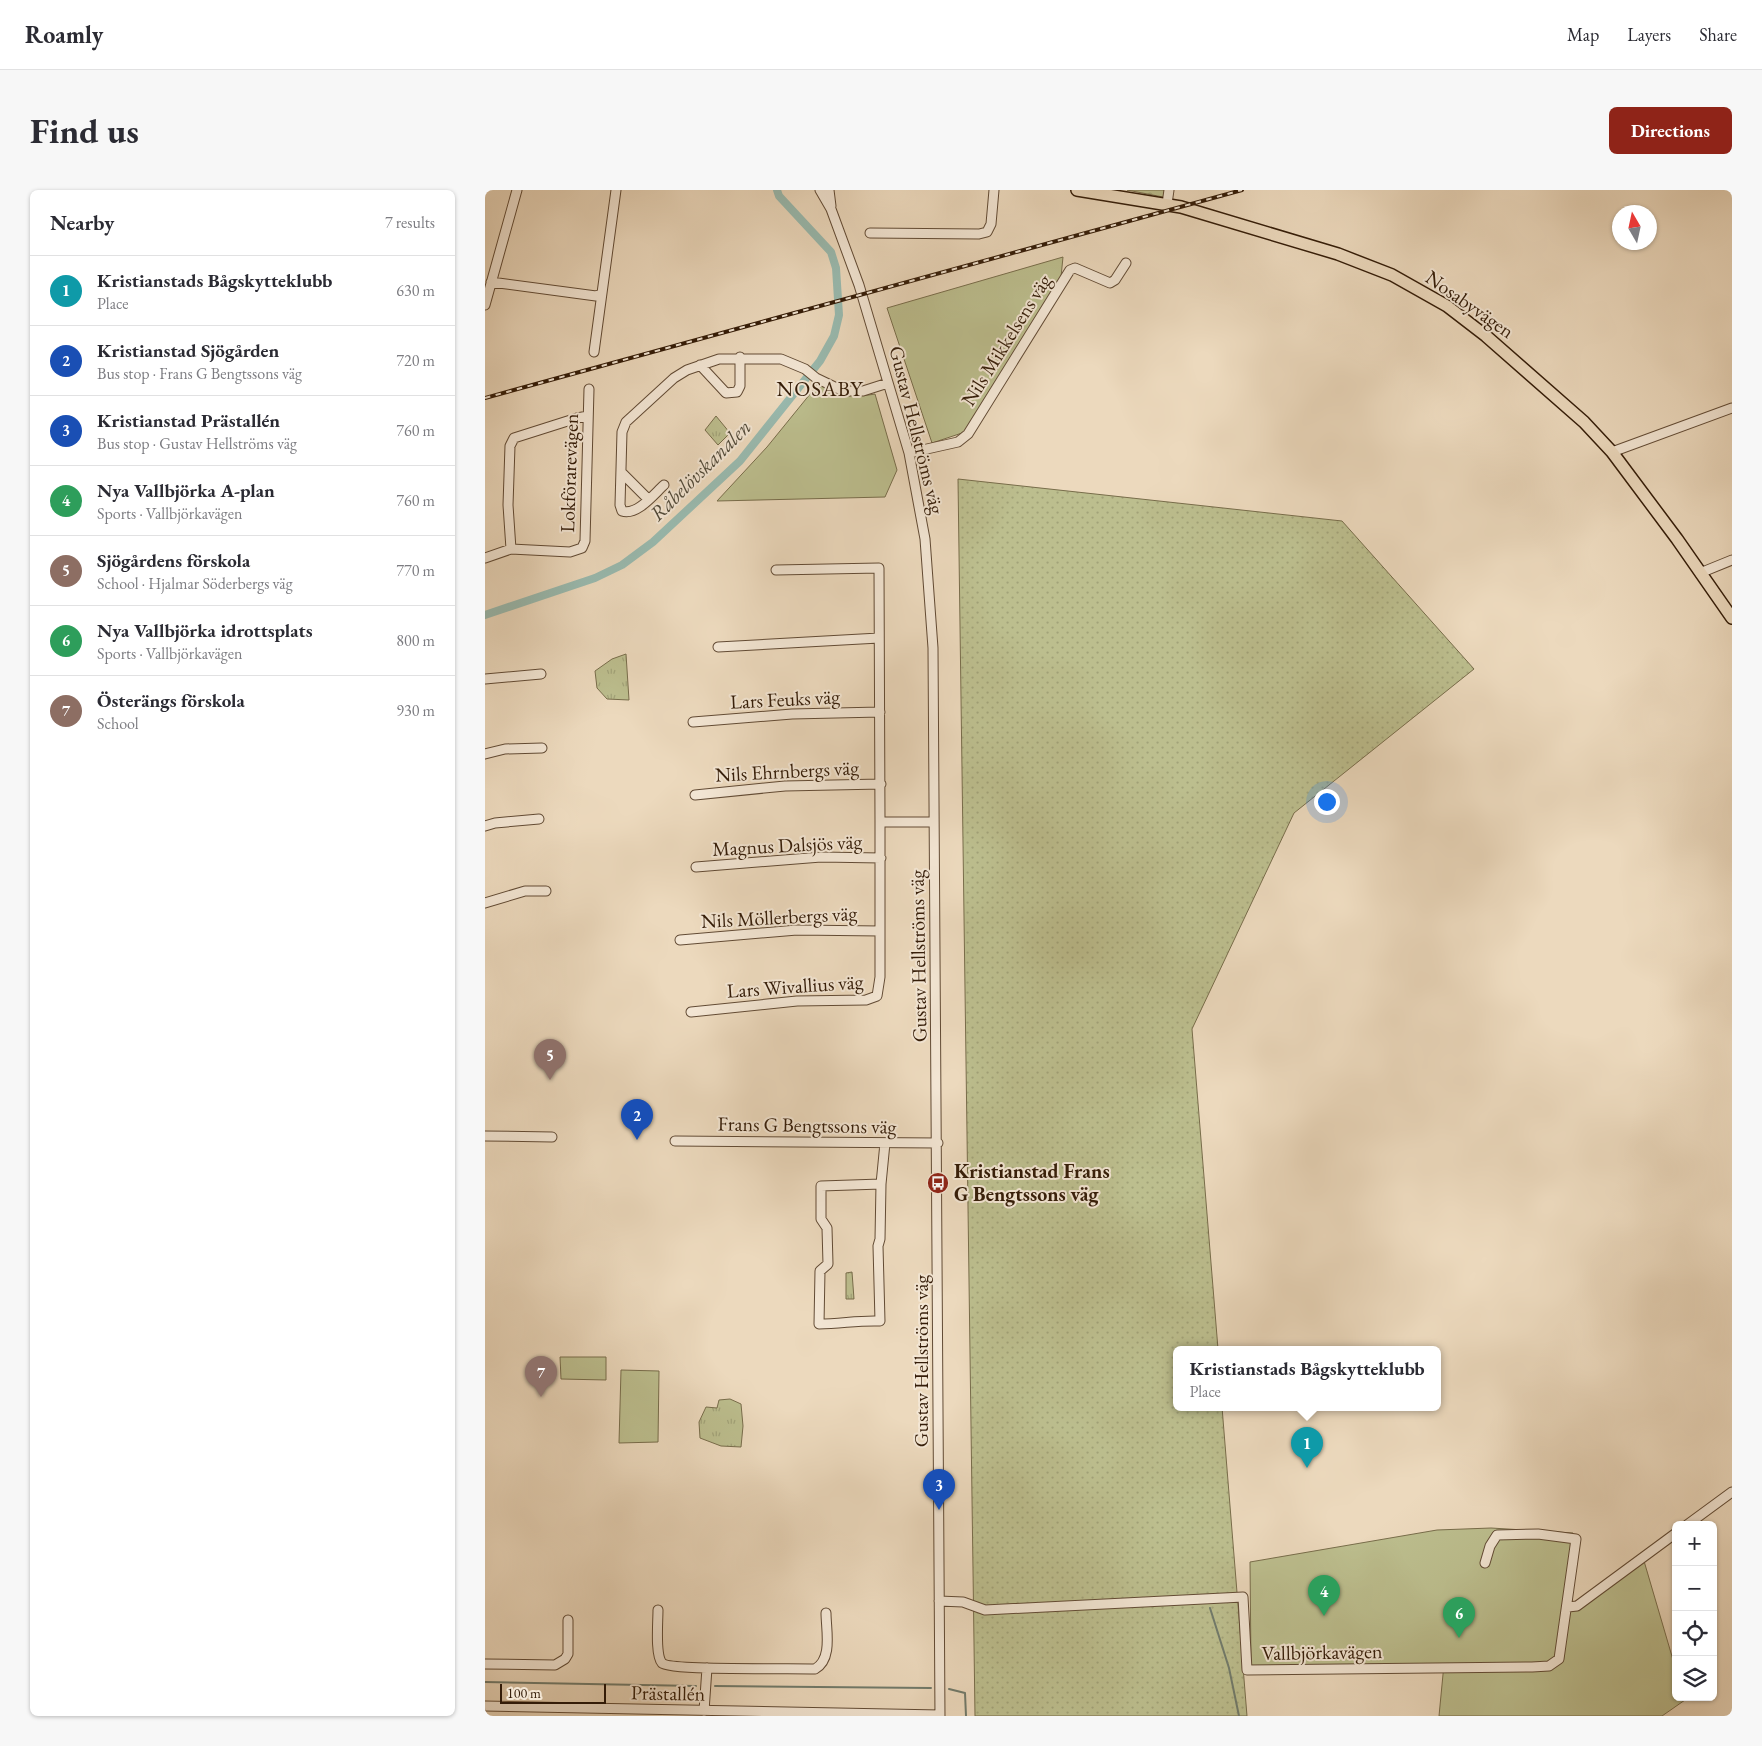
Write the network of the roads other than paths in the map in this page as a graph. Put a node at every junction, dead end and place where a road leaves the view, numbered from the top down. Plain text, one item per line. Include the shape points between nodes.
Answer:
1 (517, 190) edge
2 (616, 190) edge
3 (820, 190) edge
4 (829, 190) edge
5 (994, 190) edge
6 (1077, 190) edge
7 (1169, 190) edge
8 (1167, 204) junction
9 (831, 209) junction
10 (871, 233) dead end
11 (1126, 264) dead end
12 (491, 282) junction
13 (601, 294) junction
14 (485, 305) edge
15 (594, 352) dead end
16 (739, 358) junction
17 (700, 365) junction
18 (888, 383) junction
19 (589, 389) dead end
20 (1732, 408) edge
21 (588, 416) junction
22 (1612, 452) junction
23 (909, 453) junction
24 (621, 472) junction
25 (664, 485) dead end
26 (648, 499) junction
27 (511, 549) junction
28 (485, 558) edge
29 (1732, 560) edge
30 (776, 570) dead end
31 (1700, 573) junction
32 (1732, 618) edge
33 (879, 638) junction
34 (719, 647) dead end
35 (541, 674) dead end
36 (485, 679) edge
37 (880, 712) junction
38 (693, 722) dead end
39 (542, 748) dead end
40 (485, 754) edge
41 (881, 784) junction
42 (695, 795) dead end
43 (539, 819) dead end
44 (880, 822) junction
45 (934, 822) junction
46 (485, 826) edge
47 (881, 858) junction
48 (696, 867) dead end
49 (546, 891) dead end
50 (485, 903) edge
51 (880, 931) junction
52 (680, 940) dead end
53 (691, 1012) dead end
54 (485, 1136) edge
55 (553, 1137) dead end
56 (675, 1141) dead end
57 (885, 1143) junction
58 (938, 1143) junction
59 (881, 1184) junction
60 (1732, 1492) edge
61 (1692, 1521) edge
62 (1672, 1536) edge
63 (1485, 1563) dead end
64 (939, 1601) junction
65 (1568, 1607) junction
66 (658, 1610) dead end
67 (826, 1613) dead end
68 (568, 1620) dead end
69 (485, 1664) edge
70 (707, 1668) junction
71 (485, 1706) edge
72 (704, 1711) junction
73 (940, 1716) edge

1 - 12 street
2 - 13 street
3 - 9 street, Gustav Hellströms väg
4 - 9 street, Gustav Hellströms väg
5 - 10 street via 991,224 987,232
6 - 8 main road, Nosabyvägen
7 - 8 street
8 - 22 main road, Nosabyvägen via 1338,254 1392,275 1427,294 1486,336 1552,392
9 - 18 street, Gustav Hellströms väg via 859,285
11 - 23 street, Nils Mikkelsens väg via 1110,283 1081,269 1070,270 968,434 958,442
12 - 13 street via 596,296
12 - 14 street
13 - 15 street
16 - 17 street via 719,359
16 - 17 street via 740,386 731,394 725,393
16 - 18 street via 781,359 843,391 863,390
17 - 24 street via 674,378 626,422 622,432
18 - 23 street, Gustav Hellströms väg
19 - 21 street, Lokförarevägen
20 - 22 street
21 - 27 street via 514,438 510,446 508,505
21 - 27 street, Lokförarevägen via 585,541 582,548 570,552
22 - 31 main road, Nosabyvägen
23 - 45 street, Gustav Hellströms väg via 925,539 931,613
24 - 26 street
24 - 26 street via 622,511 634,511
25 - 26 street
27 - 28 street, Lokförarevägen
29 - 31 street
30 - 33 street, Lars Wivallius väg via 879,568
31 - 32 main road, Nosabyvägen
33 - 34 street
33 - 37 street, Lars Wivallius väg
35 - 36 street
37 - 38 street, Lars Feuks väg via 792,714
37 - 41 street, Lars Wivallius väg
39 - 40 street via 505,749
41 - 42 street, Nils Ehrnbergs väg via 785,786
41 - 44 street, Lars Wivallius väg
43 - 46 street
44 - 45 street
44 - 47 street, Lars Wivallius väg
45 - 58 street, Gustav Hellströms väg
47 - 48 street, Magnus Dalsjös väg via 821,857
47 - 51 street, Lars Wivallius väg
49 - 50 street via 525,891
51 - 52 street, Nils Möllerbergs väg via 797,930
51 - 53 street, Lars Wivallius väg via 880,988 872,1000 797,1001
54 - 55 street
56 - 57 street, Frans G Bengtssons väg
57 - 58 street, Frans G Bengtssons väg
57 - 59 street
58 - 64 street, Gustav Hellströms väg
59 - 59 street via 877,1254 880,1321 819,1324 820,1270 828,1264 827,1228 821,1220 821,1186
60 - 61 street
62 - 65 street via 1577,1606
63 - 65 street via 1497,1535 1538,1534 1577,1539
64 - 65 street, Vallbjörkavägen via 963,1602 985,1610 1243,1597 1247,1670 1549,1666 1559,1660
64 - 73 street, Gustav Hellströms väg
66 - 70 street via 658,1654 662,1662 671,1667
67 - 70 street via 827,1657 815,1669
68 - 69 street via 568,1654 560,1663
70 - 72 street
71 - 72 street, Prästallén
72 - 73 street, Prästallén

